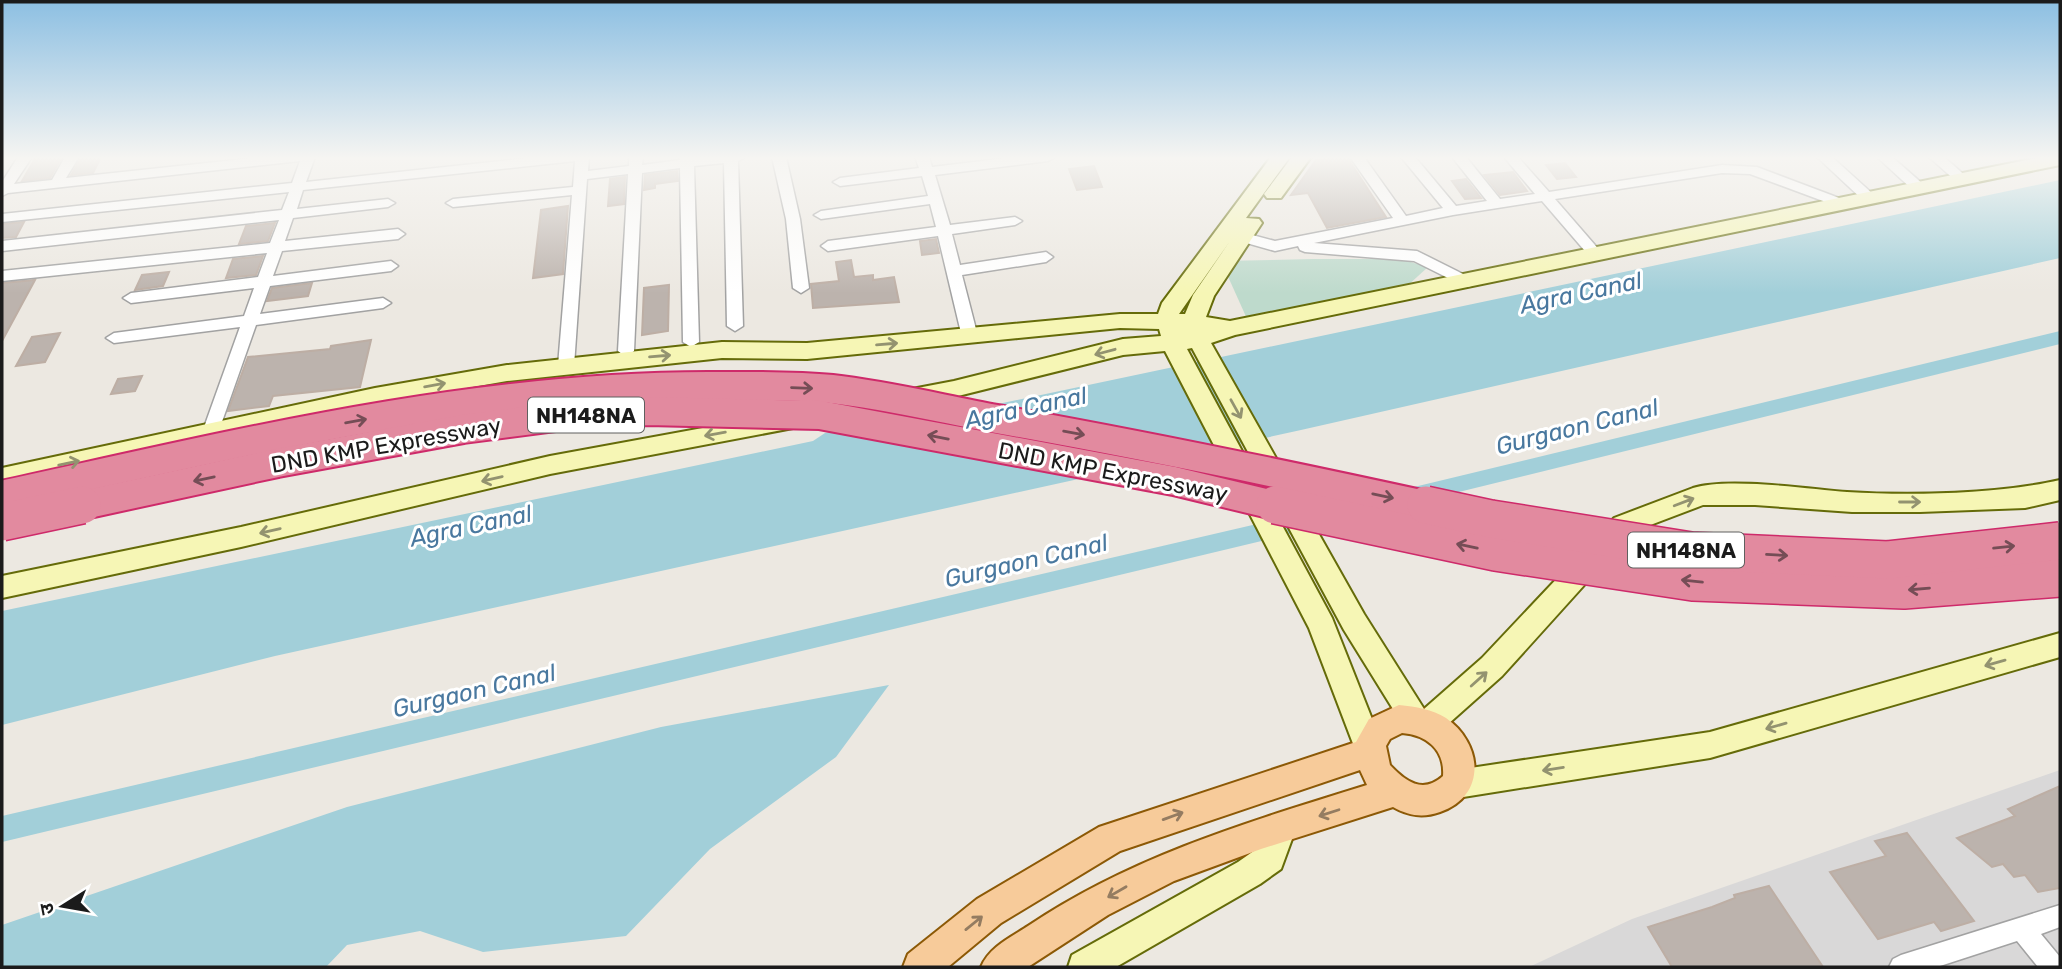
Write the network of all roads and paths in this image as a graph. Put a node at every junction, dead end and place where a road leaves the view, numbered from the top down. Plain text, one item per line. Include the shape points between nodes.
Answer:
1 (147, 202) edge
2 (291, 202) edge
3 (458, 202) edge
4 (579, 202) edge
5 (634, 202) edge
6 (688, 202) edge
7 (734, 202) edge
8 (789, 202) edge
9 (913, 202) edge
10 (937, 202) edge
11 (1248, 202) edge
12 (1268, 202) edge
13 (1389, 202) edge
14 (1446, 202) edge
15 (1507, 202) edge
16 (1549, 202) edge
17 (1838, 202) edge
18 (1850, 202) edge
19 (388, 203) dead end
20 (453, 203) dead end
21 (1496, 204) joint
22 (1842, 204) junction
23 (1453, 211) junction
24 (287, 213) junction
25 (821, 215) dead end
26 (2, 218) edge
27 (1015, 221) dead end
28 (1403, 222) junction
29 (943, 230) junction
30 (398, 234) dead end
31 (1241, 237) junction
32 (2, 246) edge
33 (828, 246) dead end
34 (1275, 246) junction
35 (276, 247) junction
36 (1596, 255) junction
37 (1046, 257) dead end
38 (391, 266) dead end
39 (953, 271) junction
40 (2, 276) edge
41 (263, 281) junction
42 (1466, 282) junction
43 (801, 288) dead end
44 (131, 298) dead end
45 (383, 303) dead end
46 (248, 319) junction
47 (735, 326) dead end
48 (970, 337) junction
49 (1198, 337) junction
50 (114, 338) dead end
51 (1172, 339) junction
52 (691, 342) dead end
53 (626, 351) dead end
54 (566, 366) junction
55 (210, 433) junction
56 (2, 477) edge
57 (2060, 490) edge
58 (2, 495) edge
59 (2, 522) edge
60 (2060, 541) edge
61 (2060, 578) edge
62 (2, 587) edge
63 (2060, 645) edge
64 (1422, 722) junction
65 (1370, 752) junction
66 (1457, 784) junction
67 (1394, 792) junction
68 (1281, 828) junction
69 (2060, 916) edge
70 (2021, 928) junction
71 (921, 967) edge
72 (999, 967) edge
73 (1084, 967) edge
74 (1901, 967) edge
75 (2053, 967) edge

1 - 26 street
2 - 24 street
3 - 20 street
4 - 54 street
5 - 53 street
6 - 52 street
7 - 47 street
8 - 43 street
9 - 25 street
10 - 29 street
11 - 51 street via 1170,308
12 - 31 street
13 - 28 street
14 - 23 street
15 - 21 street
16 - 36 street
17 - 22 street
18 - 22 street
19 - 24 street
21 - 23 street
22 - 36 street
23 - 28 street
24 - 32 street
24 - 35 street
27 - 29 street
28 - 34 street
29 - 33 street
29 - 39 street
30 - 35 street
31 - 34 street
31 - 49 street via 1204,295
34 - 42 street via 1417,256
35 - 40 street
35 - 41 street
36 - 42 street
37 - 39 street
38 - 41 street
39 - 48 street
41 - 44 street
41 - 46 street
42 - 49 street
45 - 46 street
46 - 50 street
46 - 55 street
48 - 51 street via 1102,322
54 -> 48 street via 722,350 807,351
49 - 51 street
49 -> 64 street, bridge via 1354,622
51 -> 62 street via 954,389 551,466
51 - 65 street, bridge via 1322,626
55 -> 54 street via 375,396
56 -> 55 street
64 -> 57 street via 1492,667 1623,525 1702,495 1920,502 2025,498
58 -> 60 highway, DND KMP Expressway / NH148NA, bridge via 277,435 468,402 652,386 756,387 831,389 1168,449 1491,519 1692,551 1888,559
61 -> 59 highway, DND KMP Expressway / NH148NA, bridge via 1904,590 1693,582 1495,552 1174,481 820,415 648,411 463,429
63 -> 66 street via 1710,745
64 - 65 main road via 1399,719 1387,723 1372,740
64 - 66 main road via 1455,750 1460,772
65 - 67 main road via 1376,774
71 -> 65 main road via 989,911 1111,838
66 - 67 main road via 1437,800 1423,802
67 -> 68 main road
68 -> 72 main road via 1131,884 1043,935
68 - 73 street via 1270,858 1249,873
69 - 70 street
70 - 74 street
70 - 75 street

